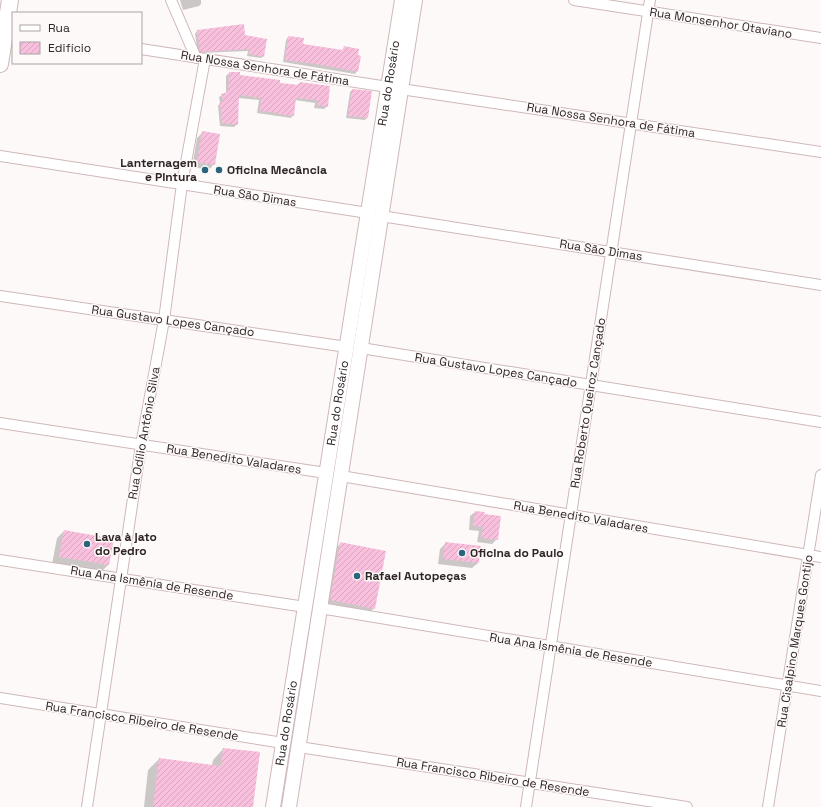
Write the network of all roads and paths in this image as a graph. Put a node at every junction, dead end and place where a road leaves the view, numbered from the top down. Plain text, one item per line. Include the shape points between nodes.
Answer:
1 (10, 0) edge
2 (172, 0) edge
3 (402, 0) edge
4 (415, 0) edge
5 (574, 0) edge
6 (650, 0) edge
7 (649, 12) junction
8 (6, 29) edge
9 (821, 38) edge
10 (142, 50) edge
11 (200, 58) junction
12 (0, 64) edge
13 (395, 88) junction
14 (631, 123) junction
15 (821, 152) edge
16 (0, 156) edge
17 (182, 184) junction
18 (375, 214) junction
19 (612, 252) junction
20 (821, 285) edge
21 (0, 296) edge
22 (164, 320) junction
23 (346, 347) junction
24 (361, 348) junction
25 (591, 385) junction
26 (821, 422) edge
27 (0, 423) edge
28 (141, 444) junction
29 (326, 473) junction
30 (821, 475) edge
31 (341, 476) junction
32 (571, 515) junction
33 (808, 555) junction
34 (821, 557) edge
35 (0, 560) edge
36 (121, 578) junction
37 (305, 607) junction
38 (320, 608) junction
39 (551, 646) junction
40 (788, 685) junction
41 (821, 691) edge
42 (0, 698) edge
43 (102, 714) junction
44 (283, 743) junction
45 (299, 747) junction
46 (530, 783) junction
47 (87, 807) edge
48 (273, 807) edge
49 (289, 807) edge
50 (526, 807) edge
51 (687, 807) edge
52 (768, 807) edge

1 - 8 main road
2 - 11 street
3 - 13 main road, Rua do Rosário
4 - 13 main road, Rua do Rosário
5 - 7 street, Rua Monsenhor Otaviano
6 - 7 street, Rua Roberto Queiroz Cançado
7 - 9 street, Rua Monsenhor Otaviano
7 - 14 street, Rua Roberto Queiroz Cançado
8 - 12 main road
10 - 11 street, Rua Nossa Senhora de Fátima
11 - 13 street, Rua Nossa Senhora de Fátima
11 - 17 street, Rua Odílio Antônio Silva
13 - 14 street, Rua Nossa Senhora de Fátima
13 - 18 main road, Rua do Rosário
14 - 15 street, Rua Nossa Senhora de Fátima
14 - 19 street, Rua Roberto Queiroz Cançado
16 - 17 street, Rua São Dimas
17 - 18 street, Rua São Dimas
17 - 22 street, Rua Odílio Antônio Silva
18 - 19 street, Rua São Dimas
18 - 23 main road, Rua do Rosário
18 - 24 main road, Rua do Rosário
19 - 20 street, Rua São Dimas
19 - 25 street, Rua Roberto Queiroz Cançado
21 - 22 street, Rua Gustavo Lopes Cançado
22 - 23 street, Rua Gustavo Lopes Cançado
22 - 28 street, Rua Odílio Antônio Silva
23 - 29 main road, Rua do Rosário
24 - 25 street, Rua Gustavo Lopes Cançado
24 - 31 main road, Rua do Rosário
25 - 26 street, Rua Gustavo Lopes Cançado
25 - 32 street, Rua Roberto Queiroz Cançado
27 - 28 street, Rua Benedito Valadares
28 - 29 street, Rua Benedito Valadares
28 - 36 street, Rua Odílio Antônio Silva
29 - 37 main road, Rua do Rosário
30 - 33 street, Rua Cisalpino Marques Gontijo
31 - 32 street, Rua Benedito Valadares
31 - 38 main road, Rua do Rosário
32 - 33 street, Rua Benedito Valadares
32 - 39 street, Rua Roberto Queiroz Cançado
33 - 34 street, Rua Benedito Valadares
33 - 40 street, Rua Cisalpino Marques Gontijo
35 - 36 street, Rua Ana Ismênia de Resende
36 - 37 street, Rua Ana Ismênia de Resende
36 - 43 street, Rua Odílio Antônio Silva
37 - 44 main road, Rua do Rosário
38 - 39 street, Rua Ana Ismênia de Resende
38 - 45 main road, Rua do Rosário
39 - 40 street, Rua Ana Ismênia de Resende
39 - 46 street, Rua Roberto Queiroz Cançado
40 - 41 street, Rua Ana Ismênia de Resende
40 - 52 street, Rua Cisalpino Marques Gontijo
42 - 43 street, Rua Francisco Ribeiro de Resende
43 - 44 street, Rua Francisco Ribeiro de Resende
43 - 47 street, Rua Odílio Antônio Silva
44 - 48 main road, Rua do Rosário
45 - 46 street, Rua Francisco Ribeiro de Resende
45 - 49 main road, Rua do Rosário
46 - 50 street, Rua Roberto Queiroz Cançado
46 - 51 street, Rua Francisco Ribeiro de Resende

